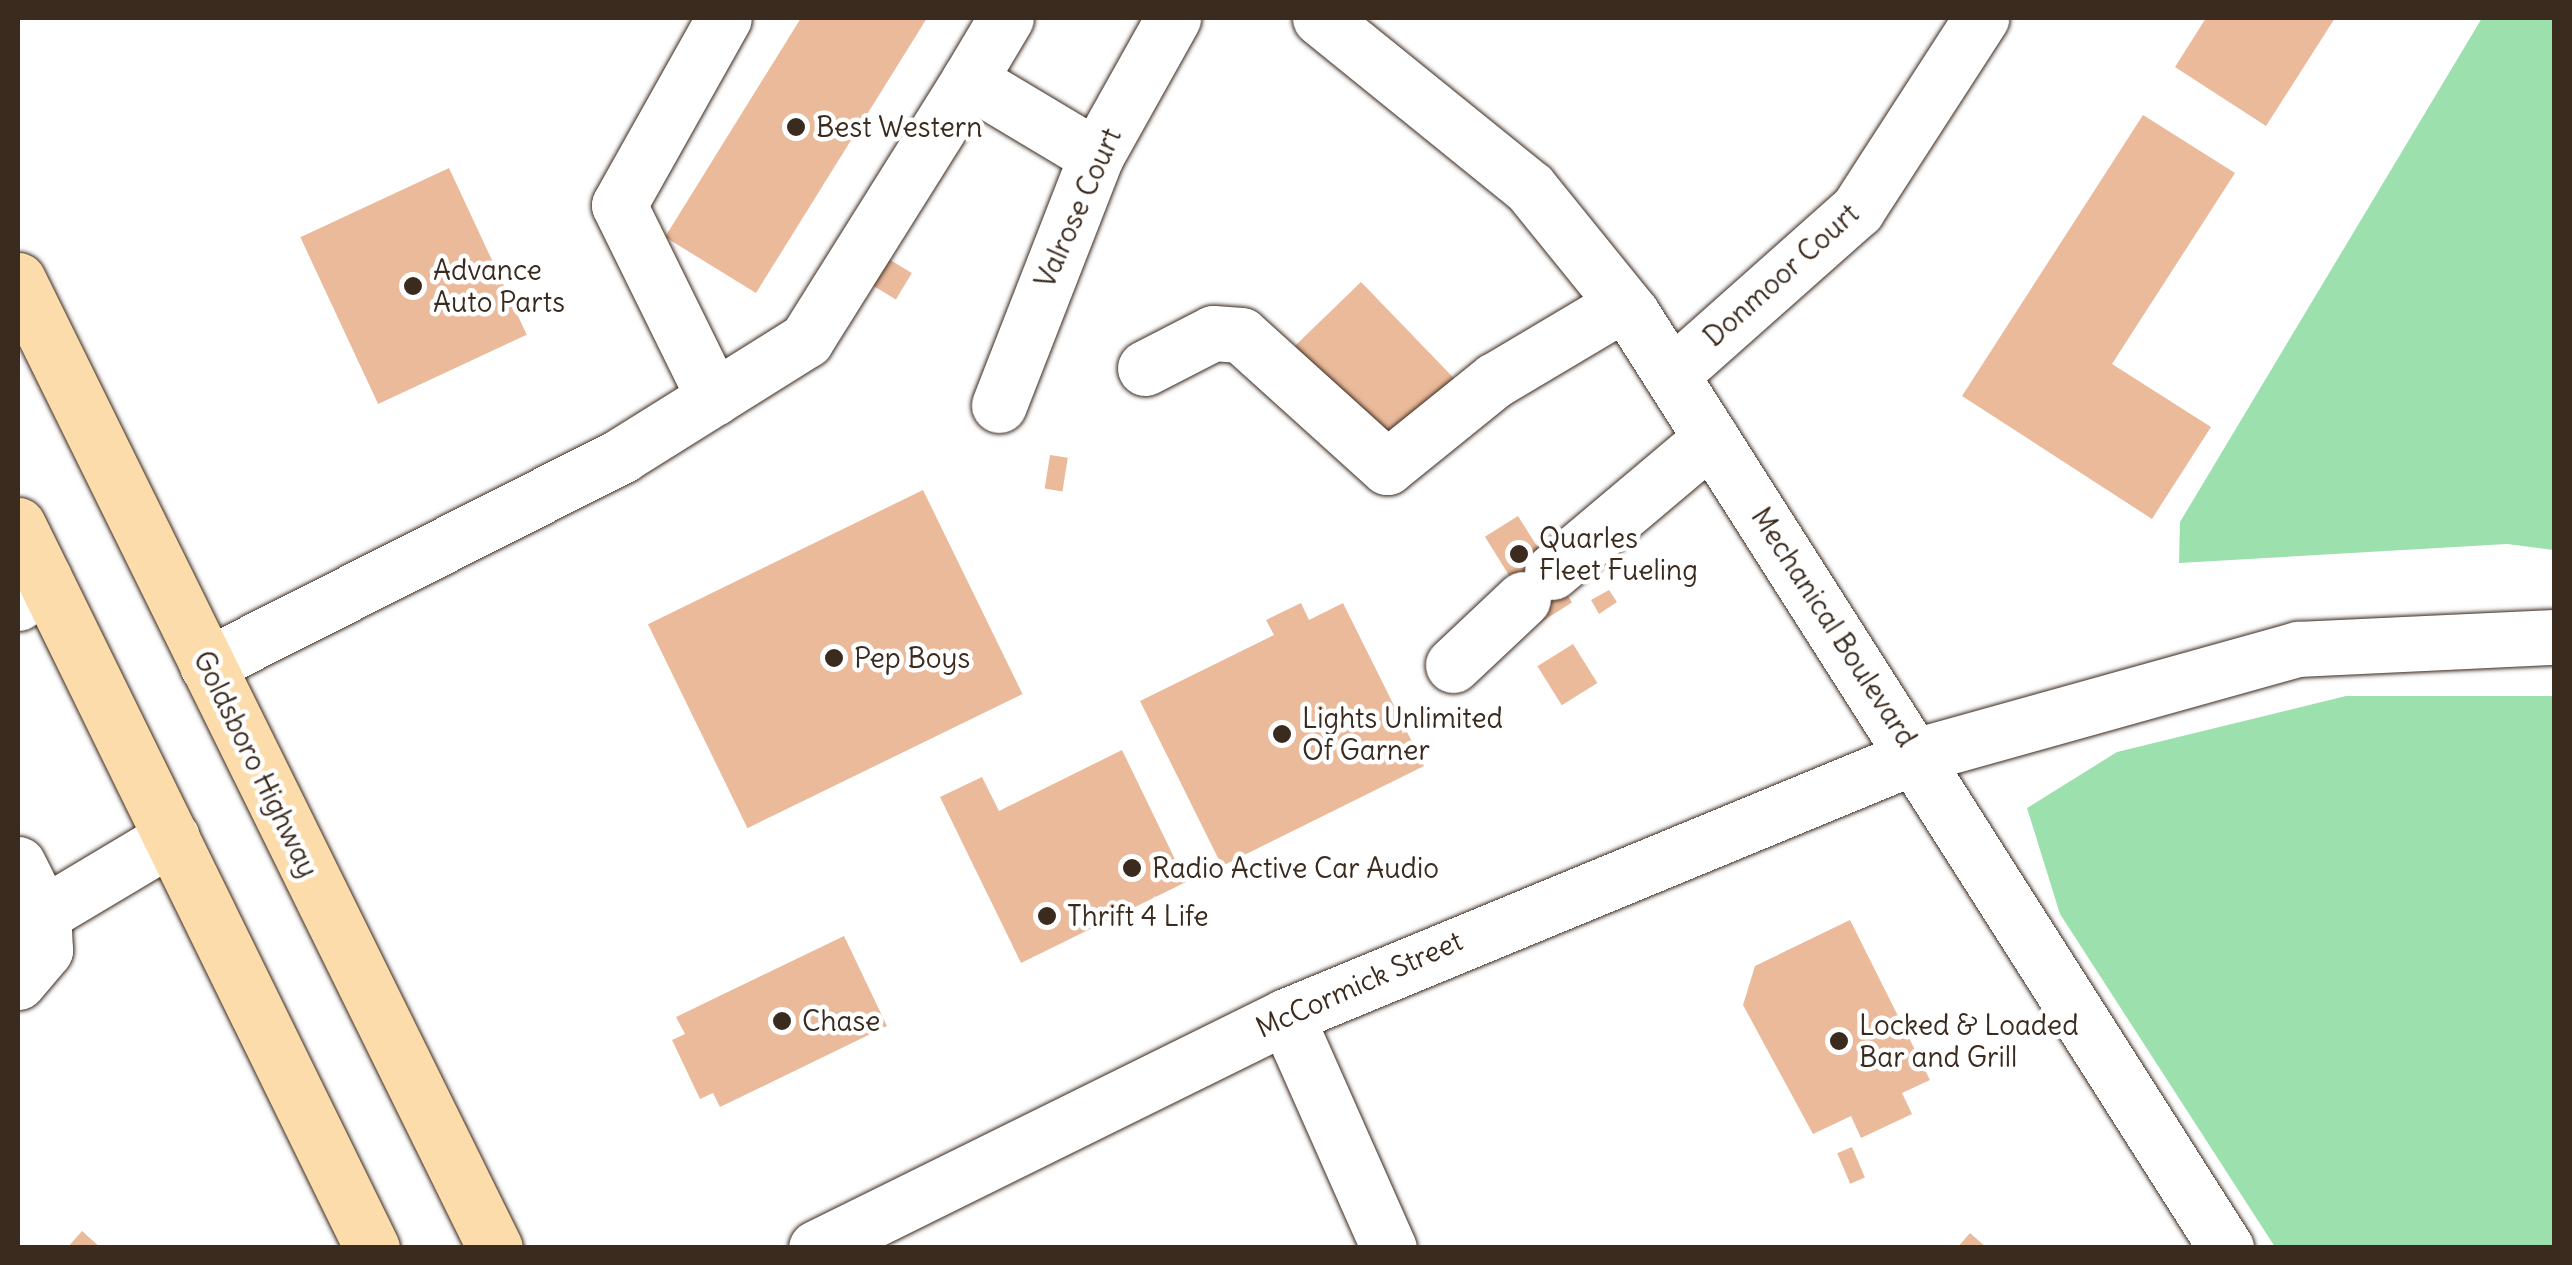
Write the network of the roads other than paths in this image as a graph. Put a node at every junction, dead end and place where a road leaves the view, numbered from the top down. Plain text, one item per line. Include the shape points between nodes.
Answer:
1 (724, 18) edge
2 (1006, 18) edge
3 (1173, 18) edge
4 (1320, 18) edge
5 (1981, 18) edge
6 (969, 80) junction
7 (1096, 156) junction
8 (18, 280) edge
9 (1624, 304) junction
10 (1145, 368) dead end
11 (1671, 375) junction
12 (714, 398) junction
13 (1000, 405) dead end
14 (1712, 438) junction
15 (18, 525) edge
16 (31, 590) edge
17 (2554, 637) edge
18 (207, 664) junction
19 (1453, 665) dead end
20 (1918, 755) junction
21 (172, 837) junction
22 (18, 864) edge
23 (43, 914) junction
24 (18, 982) edge
25 (1286, 1016) junction
26 (372, 1248) edge
27 (494, 1248) edge
28 (816, 1248) edge
29 (1389, 1248) edge
30 (2226, 1248) edge

1 - 12 street via 619,206
2 - 6 street
3 - 7 street, Valrose Court
4 - 9 street, Mechanical Boulevard via 1530,188
5 - 11 street, Donmoor Court via 1857,210
6 - 7 street
6 - 12 street via 806,340
7 - 13 street, Valrose Court
8 - 18 main road, Goldsboro Highway
9 - 10 street via 1495,380 1420,450 1387,467 1241,335 1213,333
9 - 11 street, Mechanical Boulevard
11 - 14 street, Mechanical Boulevard
12 - 18 street via 519,510
14 - 19 street
14 - 20 street, Mechanical Boulevard
15 - 16 main road
16 - 21 main road
17 - 20 street, Mechanical Boulevard via 2298,649
18 - 27 main road, Goldsboro Highway
20 - 25 street, McCormick Street
20 - 30 street
21 - 23 street
21 - 26 main road
22 - 23 street
23 - 24 street via 45,950
25 - 28 street, McCormick Street
25 - 29 street

